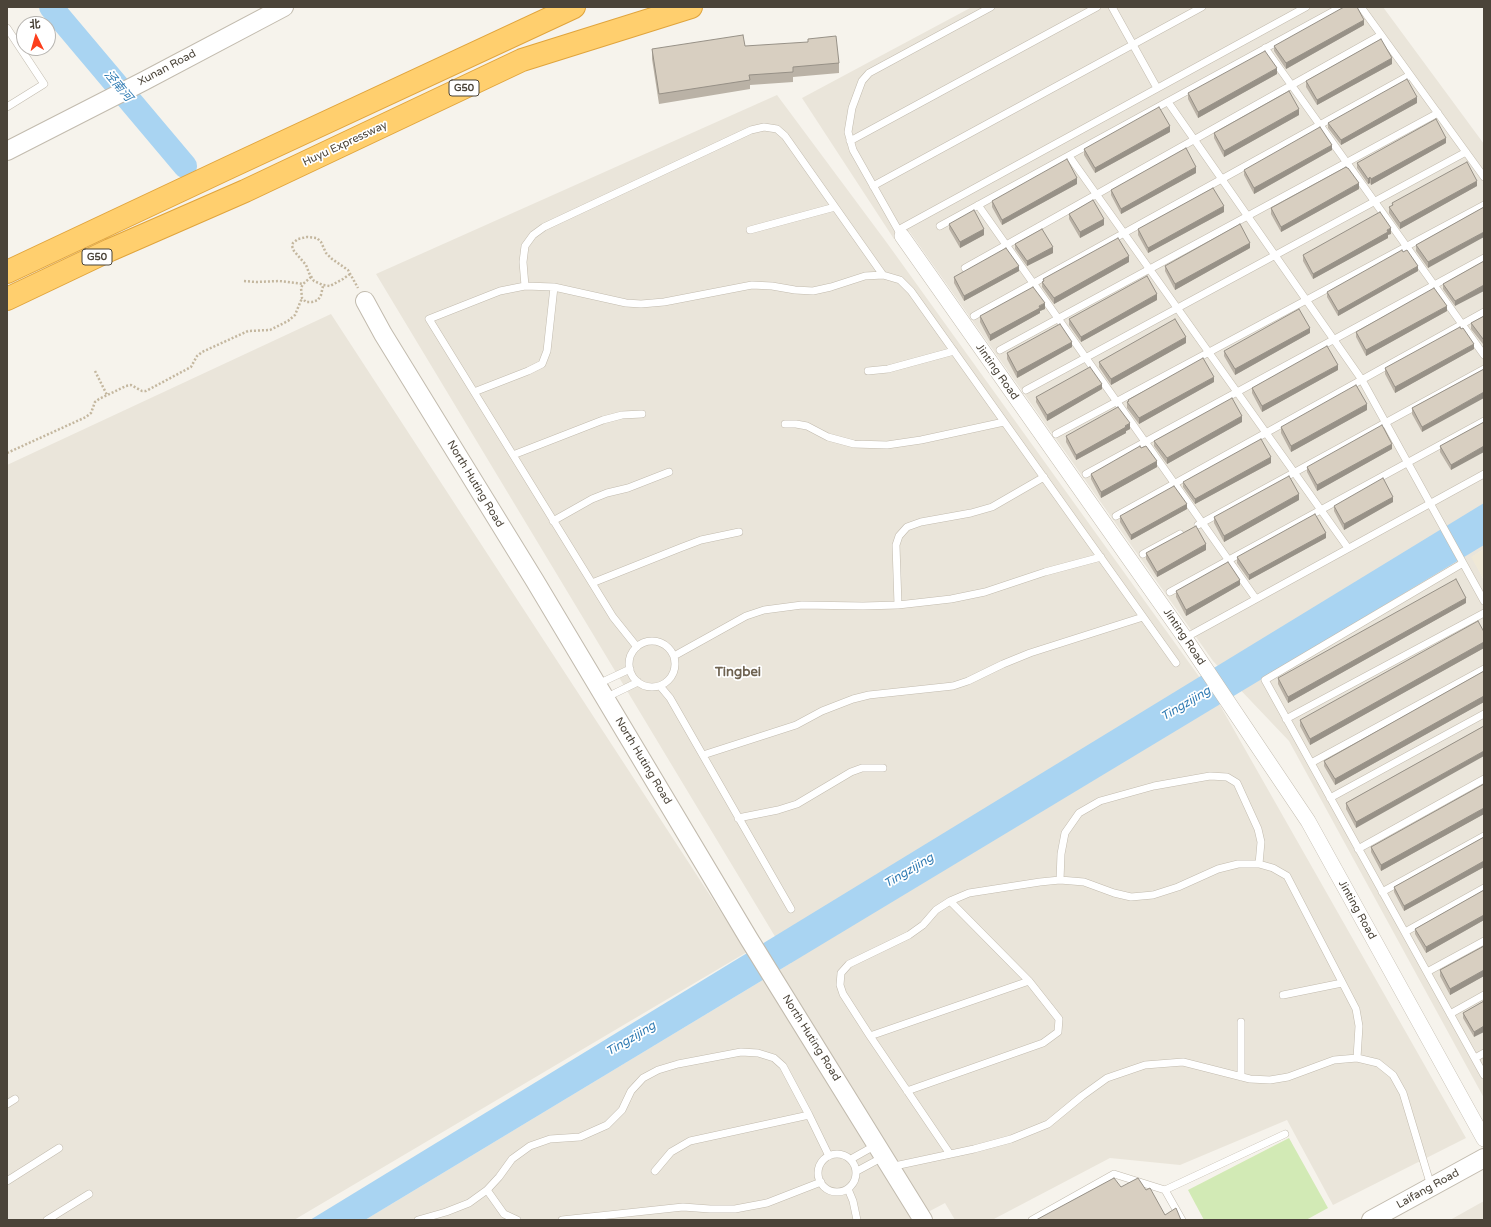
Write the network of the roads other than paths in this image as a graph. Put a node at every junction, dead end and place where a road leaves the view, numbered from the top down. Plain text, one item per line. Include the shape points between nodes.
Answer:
1 (284, 7) edge
2 (574, 7) edge
3 (691, 7) edge
4 (991, 7) edge
5 (1097, 7) edge
6 (1112, 7) edge
7 (1202, 7) edge
8 (1306, 7) edge
9 (1341, 7) edge
10 (1361, 7) edge
11 (7, 28) edge
12 (1381, 35) junction
13 (1133, 44) junction
14 (1265, 48) junction
15 (1410, 75) junction
16 (1292, 85) junction
17 (1157, 88) junction
18 (1168, 102) junction
19 (7, 107) edge
20 (1438, 113) junction
21 (1320, 125) junction
22 (1194, 140) junction
23 (850, 141) junction
24 (7, 151) edge
25 (1466, 152) junction
26 (1069, 156) junction
27 (1347, 163) junction
28 (1484, 177) edge
29 (1222, 179) junction
30 (873, 186) junction
31 (1096, 194) junction
32 (1374, 201) junction
33 (978, 205) junction
34 (1484, 205) edge
35 (835, 207) junction
36 (1248, 216) junction
37 (188, 217) junction
38 (940, 226) dead end
39 (750, 230) dead end
40 (900, 233) junction
41 (1124, 233) junction
42 (1006, 245) junction
43 (1407, 246) junction
44 (1275, 255) junction
45 (1484, 258) edge
46 (965, 268) dead end
47 (1150, 269) junction
48 (7, 272) edge
49 (882, 275) junction
50 (1033, 283) junction
51 (1434, 285) junction
52 (525, 286) junction
53 (554, 287) junction
54 (7, 299) edge
55 (1307, 300) junction
56 (365, 301) road end
57 (7, 303) edge
58 (1177, 308) junction
59 (1484, 312) edge
60 (974, 316) dead end
61 (1058, 319) junction
62 (1462, 324) junction
63 (1334, 339) junction
64 (1000, 350) dead end
65 (954, 351) junction
66 (1209, 352) junction
67 (1484, 355) edge
68 (1086, 358) junction
69 (1484, 369) edge
70 (868, 371) dead end
71 (1362, 380) junction
72 (1026, 390) dead end
73 (474, 392) junction
74 (1237, 392) junction
75 (1116, 402) junction
76 (642, 414) dead end
77 (1484, 421) edge
78 (1004, 422) junction
79 (1386, 422) junction
80 (785, 424) dead end
81 (1266, 433) junction
82 (1056, 434) dead end
83 (1145, 442) junction
84 (513, 455) junction
85 (1408, 462) junction
86 (669, 472) dead end
87 (1294, 472) junction
88 (1086, 474) dead end
89 (1484, 474) edge
90 (1044, 477) junction
91 (1174, 484) junction
92 (1430, 503) junction
93 (1321, 510) junction
94 (1116, 516) dead end
95 (554, 521) junction
96 (1202, 522) junction
97 (739, 532) dead end
98 (1348, 548) junction
99 (1143, 554) dead end
100 (1101, 557) junction
101 (1228, 560) junction
102 (1463, 563) junction
103 (592, 583) junction
104 (1170, 592) dead end
105 (1256, 599) junction
106 (1484, 601) edge
107 (898, 606) junction
108 (1484, 613) edge
109 (1143, 617) junction
110 (1185, 638) junction
111 (637, 647) junction
112 (674, 656) junction
113 (1176, 663) dead end
114 (630, 669) junction
115 (1484, 669) edge
116 (638, 682) junction
117 (660, 686) junction
118 (601, 691) junction
119 (1484, 714) edge
120 (1286, 719) junction
121 (703, 755) junction
122 (1311, 763) junction
123 (883, 768) dead end
124 (1484, 779) edge
125 (1330, 798) junction
126 (738, 818) junction
127 (1484, 836) edge
128 (1358, 849) junction
129 (1259, 864) junction
130 (1060, 880) junction
131 (1484, 888) edge
132 (1382, 892) junction
133 (950, 901) junction
134 (791, 909) dead end
135 (1404, 932) junction
136 (1484, 941) edge
137 (1427, 972) junction
138 (1029, 981) junction
139 (1342, 983) junction
140 (1283, 995) dead end
141 (1484, 995) edge
142 (1450, 1014) junction
143 (1241, 1022) dead end
144 (870, 1036) junction
145 (1484, 1053) edge
146 (1357, 1058) junction
147 (1475, 1058) junction
148 (1484, 1075) edge
149 (1241, 1077) junction
150 (907, 1091) junction
151 (15, 1099) dead end
152 (7, 1104) edge
153 (810, 1115) junction
154 (1285, 1134) dead end
155 (1484, 1139) edge
156 (59, 1148) dead end
157 (950, 1154) junction
158 (829, 1156) junction
159 (883, 1156) junction
160 (1484, 1158) edge
161 (851, 1159) junction
162 (655, 1171) dead end
163 (856, 1171) junction
164 (7, 1181) edge
165 (821, 1182) junction
166 (1432, 1187) junction
167 (848, 1188) junction
168 (487, 1190) junction
169 (1165, 1190) junction
170 (89, 1194) dead end
171 (47, 1220) edge
172 (418, 1220) edge
173 (517, 1220) edge
174 (562, 1220) edge
175 (857, 1220) edge
176 (923, 1220) edge
177 (1032, 1220) edge
178 (1182, 1220) edge
179 (1371, 1220) edge

1 - 24 street, Xunan Road
2 - 48 highway, G50
3 - 37 highway, Huyu Expressway / G50 via 522,60
4 - 23 lane via 869,73 862,80 852,108 848,132
5 - 23 lane
6 - 13 lane
7 - 13 lane
8 - 17 lane
9 - 14 lane
10 - 12 lane
11 - 19 lane via 44,84
12 - 15 lane
12 - 16 lane
13 - 17 lane
13 - 30 lane
14 - 16 lane
14 - 18 lane
15 - 20 lane
15 - 21 lane
16 - 21 lane
16 - 22 lane
17 - 40 lane
18 - 22 lane
18 - 26 lane
20 - 25 lane
20 - 27 lane
21 - 27 lane
21 - 29 lane
22 - 29 lane
22 - 31 lane
23 - 30 lane
25 - 28 lane
25 - 32 lane
26 - 31 lane
26 - 33 lane
27 - 32 lane
27 - 36 lane
29 - 36 lane
29 - 41 lane
30 - 40 lane
31 - 41 lane
31 - 42 lane
32 - 43 lane
32 - 44 lane
33 - 38 lane
33 - 42 lane
34 - 43 lane
35 - 39 lane
35 - 49 lane
35 - 52 lane via 785,136 777,129 751,130 544,227 533,235 526,246 523,262
36 - 44 lane
36 - 47 lane
37 - 54 highway, Huyu Expressway / G50 via 110,250
37 - 57 highway
40 - 110 street, Jinting Road
41 - 47 lane
41 - 50 lane
42 - 46 lane
42 - 50 lane
43 - 51 lane
43 - 55 lane
44 - 55 lane
44 - 58 lane
45 - 51 lane
47 - 58 lane
47 - 61 lane
49 - 53 lane via 865,276 813,291 752,285 641,304
49 - 65 lane via 900,280 911,291
50 - 60 lane
50 - 61 lane
51 - 62 lane
51 - 63 lane
52 - 53 lane
52 - 73 lane via 500,290 429,319
53 - 73 lane via 548,351 542,364
55 - 63 lane
55 - 66 lane
56 - 118 street, North Huting Road
58 - 66 lane
58 - 68 lane
59 - 62 lane
61 - 64 lane
61 - 68 lane
62 - 67 lane
62 - 71 lane
63 - 71 lane
63 - 74 lane
65 - 70 lane via 888,369
65 - 78 lane
66 - 74 lane
66 - 75 lane
68 - 72 lane
68 - 75 lane
69 - 79 lane
71 - 79 lane
71 - 81 lane
73 - 84 lane
74 - 81 lane
74 - 83 lane
75 - 82 lane
75 - 83 lane
76 - 84 lane via 622,415 603,420
77 - 85 lane
78 - 80 lane via 887,445 854,444 828,437 807,426
78 - 90 lane
79 - 85 lane
79 - 87 lane
81 - 87 lane
81 - 91 lane
83 - 88 lane
83 - 91 lane
84 - 95 lane
85 - 92 lane
85 - 93 lane
86 - 95 lane via 592,499
87 - 93 lane
87 - 96 lane
89 - 92 lane
90 - 100 lane
90 - 107 lane via 992,507 907,527 899,536 896,545
91 - 94 lane
91 - 96 lane
92 - 98 lane
92 - 102 lane
93 - 98 lane
93 - 101 lane
95 - 103 lane
96 - 99 lane
96 - 101 lane
97 - 103 lane via 701,540
98 - 105 lane
100 - 107 lane via 985,592
100 - 109 lane
101 - 104 lane
101 - 105 lane
102 - 106 lane
102 - 120 lane via 1265,680
103 - 111 lane via 613,617
105 - 110 lane
107 - 112 lane via 802,605 764,610 746,616
108 - 120 lane
109 - 113 lane
109 - 121 lane via 1030,653 953,686 853,699 822,710 796,725
110 - 155 street, Jinting Road via 1308,821
111 - 112 lane via 643,643 658,642
111 - 114 lane via 632,654
112 - 117 lane via 671,677
114 - 116 lane
114 - 118 lane
115 - 122 lane
116 - 117 lane via 644,686
116 - 118 lane
117 - 121 lane via 670,698
118 - 159 street, North Huting Road via 775,982
119 - 125 lane
120 - 122 lane
121 - 126 lane
122 - 125 lane
123 - 126 lane via 862,768 797,804
124 - 128 lane
125 - 128 lane
126 - 134 lane
127 - 132 lane
128 - 132 lane
129 - 130 lane via 1238,864 1218,869 1154,895 1131,897 1084,882
129 - 130 lane via 1258,829 1237,783 1227,777 1210,776 1154,786 1100,801 1079,814 1065,833
129 - 139 lane via 1273,868 1286,876
130 - 133 lane via 969,893
131 - 135 lane
132 - 135 lane
133 - 138 lane
133 - 144 lane via 936,910 923,925 909,935 848,964 841,973 840,985 843,994
135 - 137 lane
136 - 137 lane
137 - 142 lane
138 - 144 lane
138 - 150 lane via 1059,1018 1058,1032 1042,1043
139 - 140 lane
139 - 146 lane via 1356,1009 1359,1026
141 - 142 lane
142 - 147 lane
143 - 149 lane
144 - 150 lane
145 - 147 lane
146 - 149 lane via 1334,1060 1288,1077 1270,1080
146 - 166 lane via 1378,1063 1393,1076 1404,1093
147 - 148 lane
149 - 157 lane via 1183,1062 1145,1065 1107,1078 1048,1124 1011,1139
150 - 157 lane
151 - 152 lane
153 - 158 lane
153 - 162 lane via 690,1141 671,1152
153 - 168 lane via 783,1066 774,1058 758,1053 741,1052 678,1064 643,1078 630,1091 622,1110 607,1125 580,1136 550,1139 530,1146 512,1159
154 - 169 lane
156 - 164 lane
157 - 159 lane
158 - 161 lane via 840,1154
158 - 165 lane via 824,1159 818,1170
159 - 161 lane
159 - 163 lane
159 - 176 street, North Huting Road
160 - 166 street, Laifang Road
161 - 163 lane
163 - 167 lane via 855,1180
165 - 167 lane via 830,1190 842,1191
165 - 174 lane via 767,1203 735,1209 684,1207
166 - 179 street, Laifang Road
167 - 175 lane
168 - 172 lane via 469,1203
168 - 173 lane via 504,1214
169 - 177 lane via 1114,1174
169 - 178 lane
170 - 171 lane

